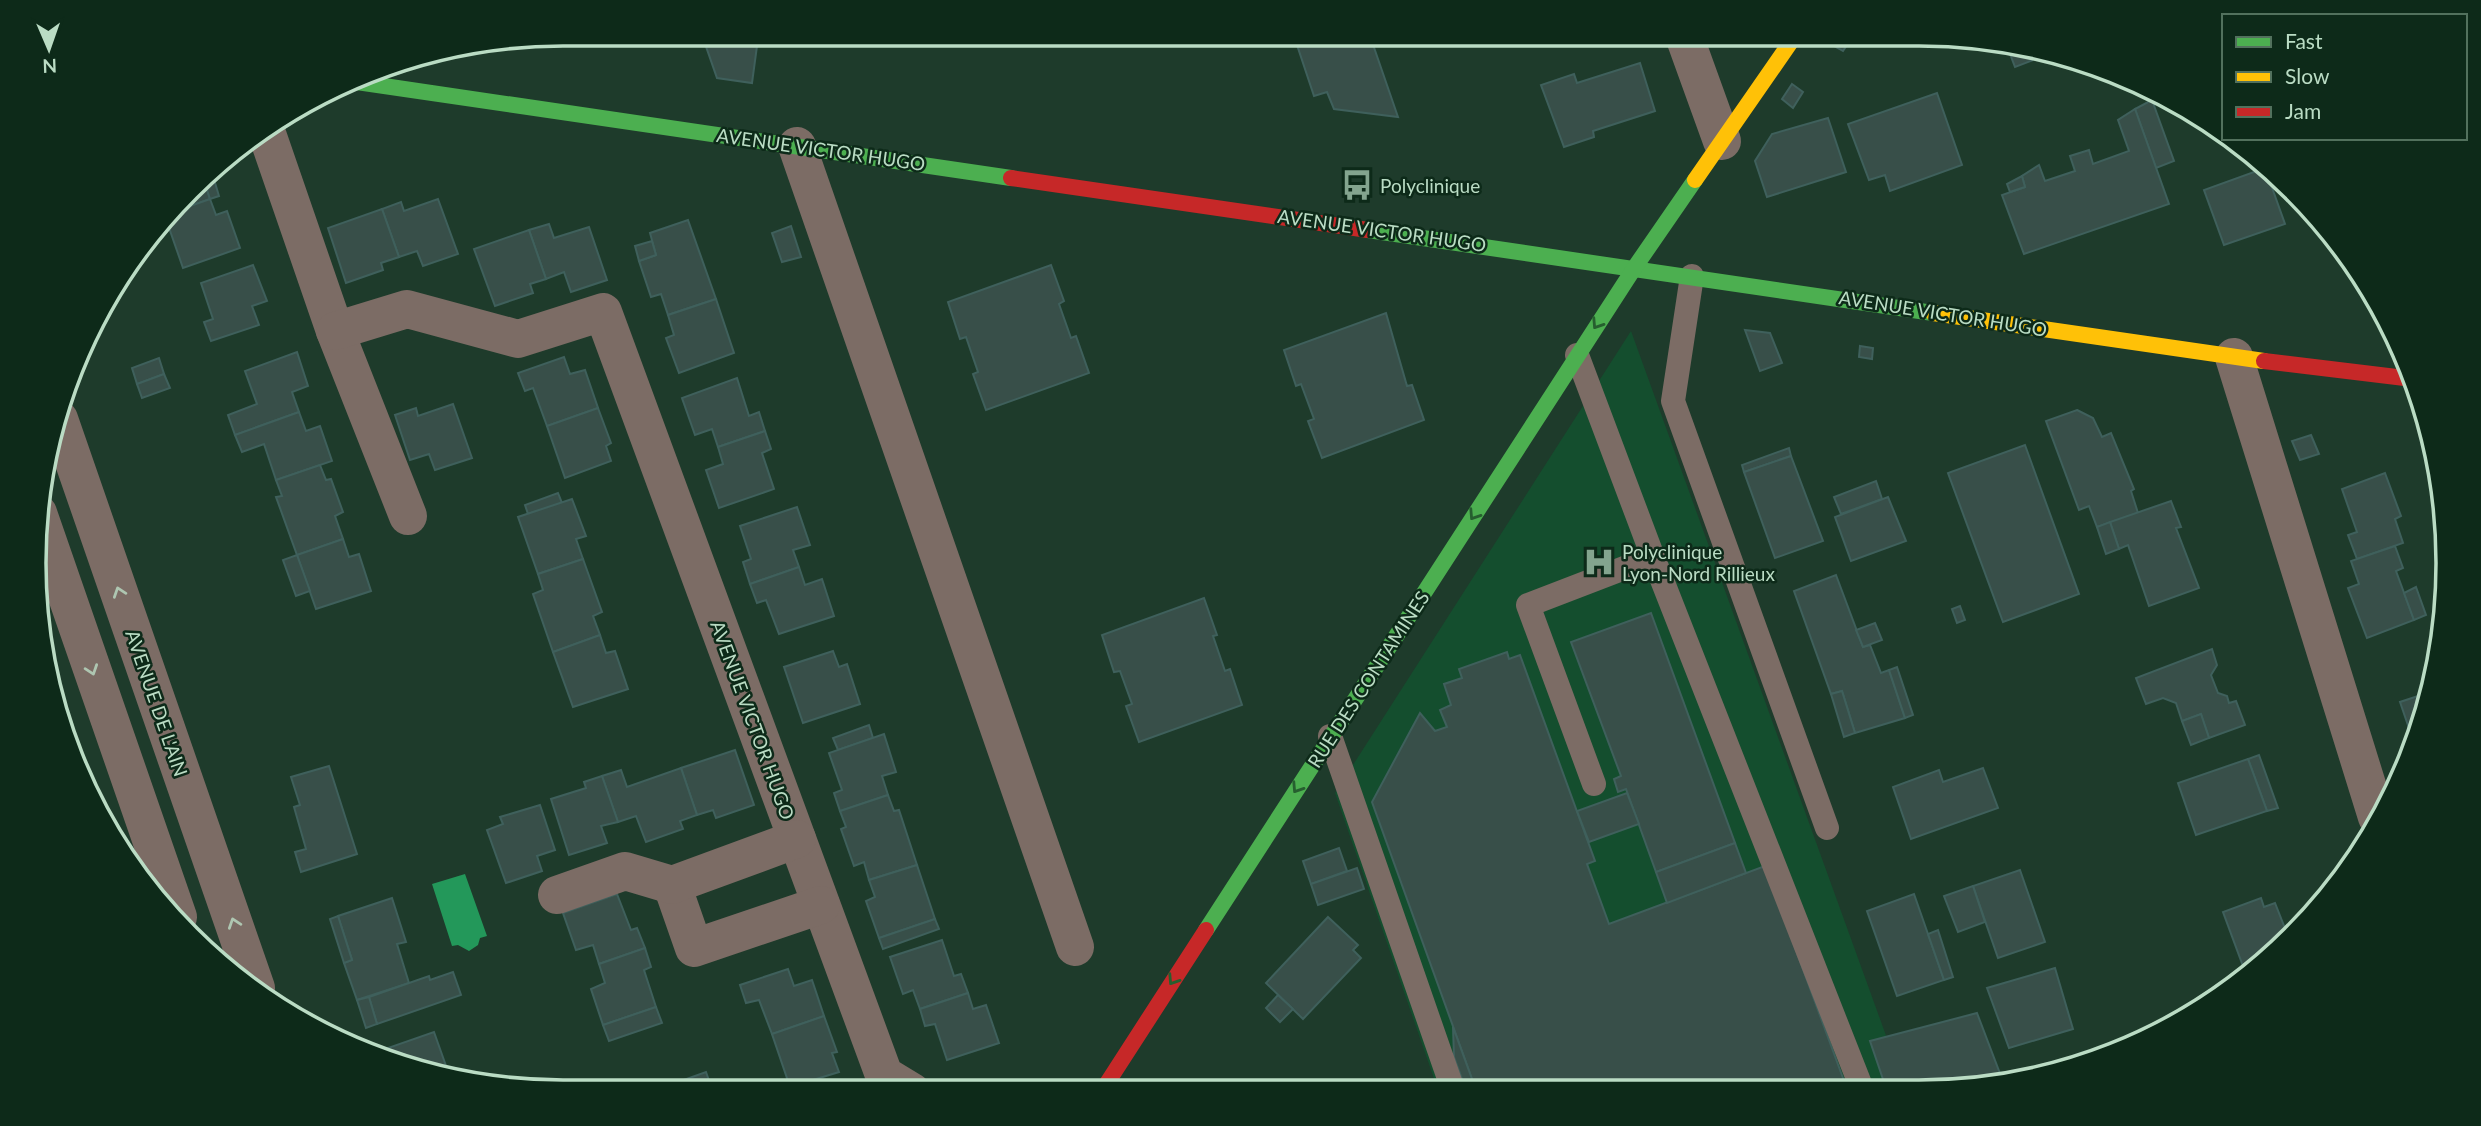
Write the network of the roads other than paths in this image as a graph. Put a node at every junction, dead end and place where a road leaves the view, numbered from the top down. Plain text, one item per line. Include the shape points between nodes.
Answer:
1 (1688, 46) edge
2 (1788, 46) edge
3 (371, 83) edge
4 (268, 138) edge
5 (1722, 141) junction
6 (797, 146) junction
7 (1635, 267) junction
8 (1692, 276) junction
9 (335, 331) junction
10 (1577, 355) junction
11 (2234, 357) junction
12 (2401, 377) edge
13 (63, 430) edge
14 (408, 516) dead end
15 (47, 538) edge
16 (1653, 557) junction
17 (1330, 736) junction
18 (1594, 784) dead end
19 (2374, 807) edge
20 (1827, 828) dead end
21 (797, 839) junction
22 (672, 885) junction
23 (556, 895) dead end
24 (173, 903) edge
25 (821, 905) junction
26 (1075, 947) dead end
27 (252, 977) edge
28 (887, 1080) edge
29 (1109, 1080) edge
30 (1450, 1080) edge
31 (1860, 1080) edge

1 - 5 street
2 - 5 street, RUE DES CONTAMINES
3 - 6 street, AVENUE VICTOR HUGO
4 - 9 street
5 - 7 street, RUE DES CONTAMINES
6 - 7 street, AVENUE VICTOR HUGO
6 - 26 street
7 - 8 street, AVENUE VICTOR HUGO
7 -> 10 street, RUE DES CONTAMINES
8 - 11 street, AVENUE VICTOR HUGO
8 - 20 lane via 1673,401
9 - 14 street
9 - 21 street, AVENUE VICTOR HUGO via 407,309 518,339 603,312
10 - 16 lane
10 -> 17 street, RUE DES CONTAMINES
11 - 12 street, AVENUE VICTOR HUGO
11 - 19 street
27 -> 13 street, AVENUE DE L'AIN
15 -> 24 street
16 - 18 lane via 1528,605
16 - 31 lane
17 -> 29 street, RUE DES CONTAMINES
17 - 30 lane
21 - 22 street
21 - 25 street
22 - 23 street via 625,871
22 - 25 street via 694,948
25 - 28 street

